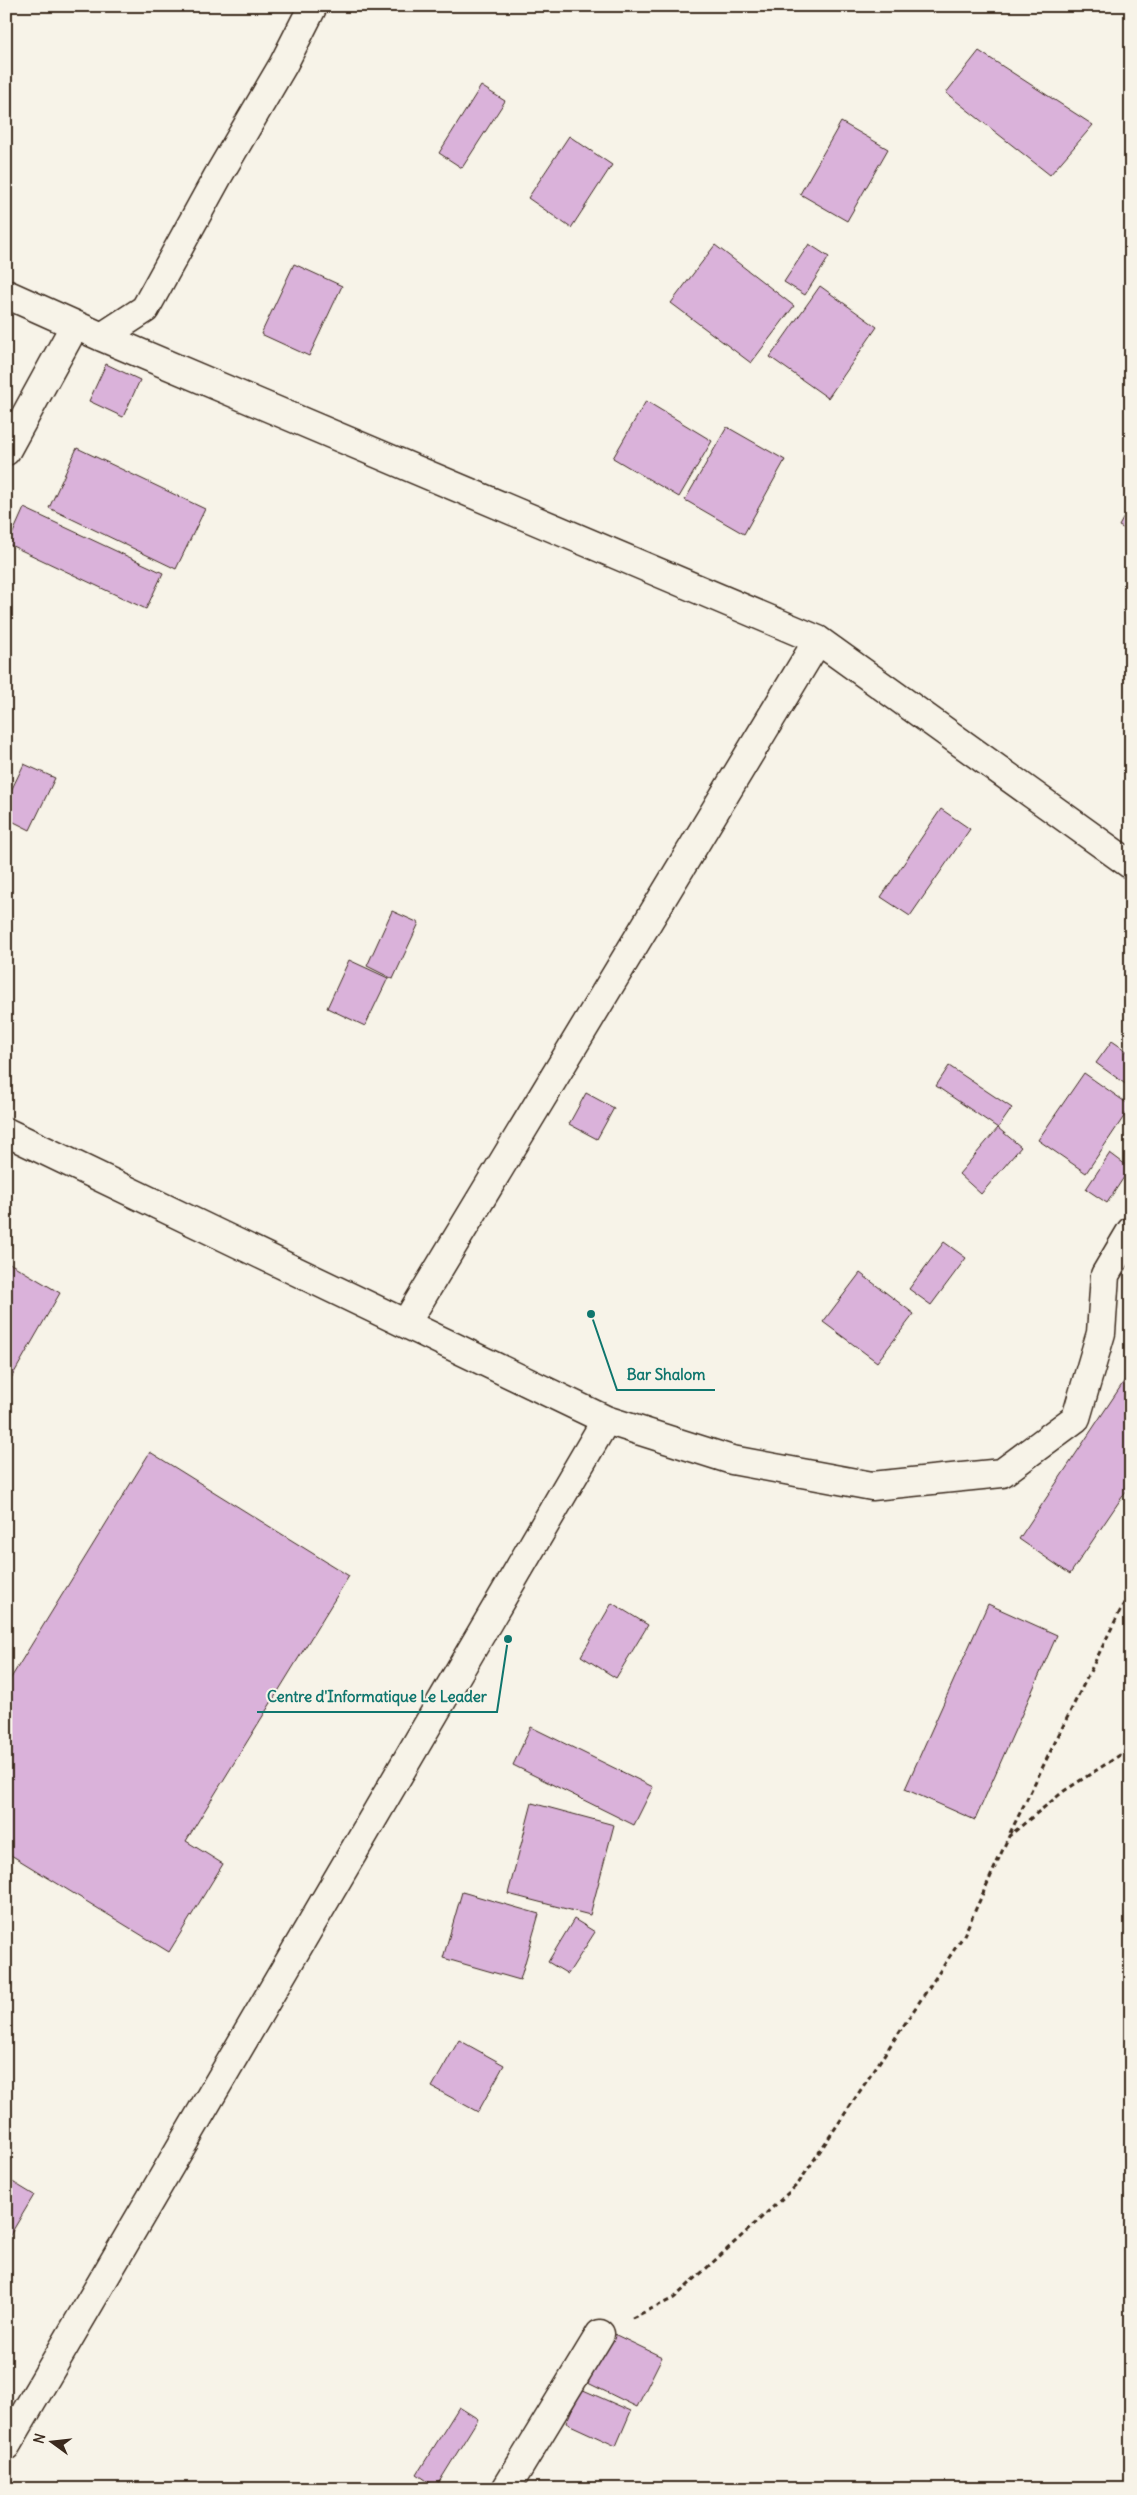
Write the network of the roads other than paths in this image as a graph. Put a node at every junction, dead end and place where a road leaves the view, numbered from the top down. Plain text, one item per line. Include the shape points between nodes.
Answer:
1 (313, 6) edge
2 (6, 294) edge
3 (75, 325) junction
4 (102, 337) junction
5 (6, 451) edge
6 (818, 640) junction
7 (1131, 865) edge
8 (6, 1132) edge
9 (1131, 1231) edge
10 (406, 1323) junction
11 (606, 1420) junction
12 (600, 2334) road end
13 (6, 2446) edge
14 (506, 2489) edge

1 - 4 street via 145,309
2 - 3 street
3 - 4 street
3 - 5 street
4 - 6 street
6 - 7 street
6 - 10 street
8 - 10 street
9 - 11 street via 1105,1275 1101,1333 1076,1418 1002,1473 872,1486 732,1460
10 - 11 street
11 - 13 street
12 - 14 street

